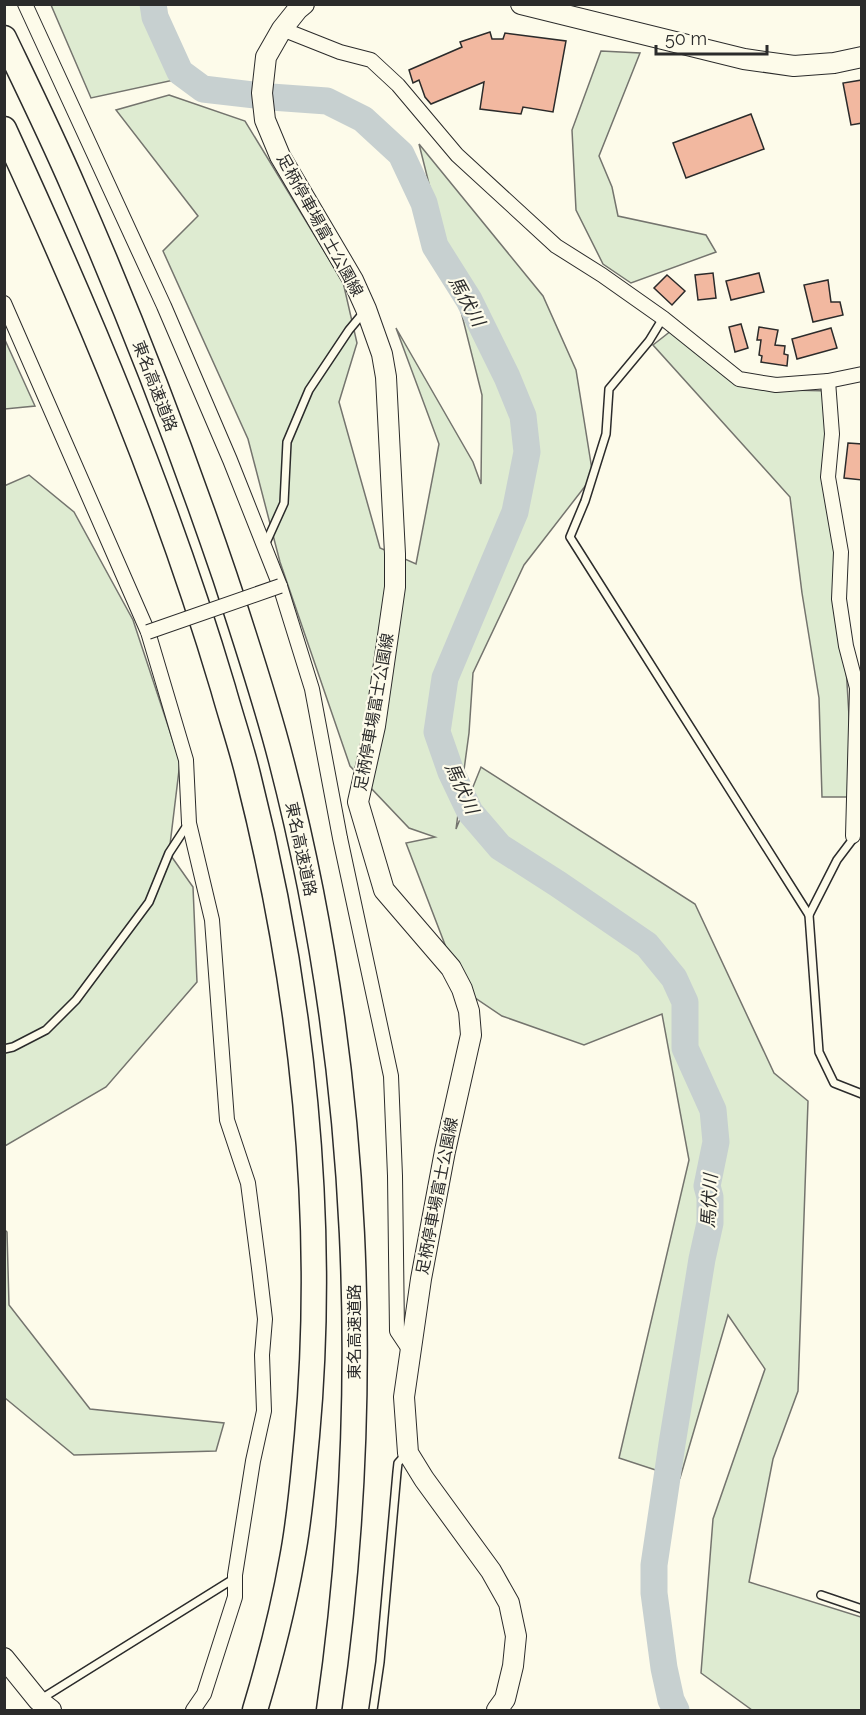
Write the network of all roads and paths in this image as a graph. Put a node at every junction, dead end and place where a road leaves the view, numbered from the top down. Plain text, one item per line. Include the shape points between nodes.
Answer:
1 (25, 4) edge
2 (304, 4) edge
3 (521, 4) edge
4 (282, 29) junction
5 (4, 38) edge
6 (861, 57) edge
7 (4, 129) edge
8 (4, 303) edge
9 (366, 309) junction
10 (663, 318) junction
11 (861, 374) edge
12 (828, 381) junction
13 (264, 547) junction
14 (280, 586) junction
15 (148, 632) junction
16 (189, 823) junction
17 (857, 832) edge
18 (808, 915) junction
19 (4, 1048) edge
20 (861, 1094) edge
21 (411, 1352) junction
22 (408, 1452) junction
23 (235, 1578) junction
24 (821, 1595) dead end
25 (861, 1609) edge
26 (4, 1658) edge
27 (45, 1705) edge
28 (193, 1710) edge
29 (255, 1710) edge
30 (329, 1710) edge
31 (373, 1710) edge
32 (497, 1710) edge

1 - 13 street via 164,306
2 - 4 main road, 足柄停車場富士公園線
3 - 6 main road via 744,59 794,66
4 - 9 main road, 足柄停車場富士公園線 via 266,57 262,93 265,120 280,156
4 - 10 street via 371,60 398,85 457,155 556,246
5 - 30 highway, 東名高速道路 via 78,196 200,502 250,652 281,759 303,856 338,1073 353,1270 354,1382 347,1555
7 - 29 highway via 130,420 179,548 248,772 287,962 306,1127 314,1261 310,1406 293,1555
8 - 15 street
9 - 13 lane via 309,390 287,442 284,502
9 - 21 main road, 足柄停車場富士公園線 via 386,377 395,587 375,726 358,802 384,890 451,968 469,1011 471,1035 444,1151
10 - 12 street via 739,379 776,385
10 - 18 lane via 609,389 606,434 570,537
11 - 12 street
12 - 17 street via 832,434 828,477 841,552 839,599 857,688
13 - 14 street
14 - 15 street, bridge
14 - 21 street via 312,689 391,1076 397,1331
15 - 16 street via 186,760
16 - 19 lane via 169,854 149,902 76,1000 46,1030
16 - 23 street via 212,920 227,1120 248,1183 265,1319 264,1411
17 - 18 lane
18 - 20 lane via 819,1052 834,1083
21 - 22 main road, 足柄停車場富士公園線 via 404,1398
22 - 31 lane via 398,1463
22 - 32 main road, 足柄停車場富士公園線 via 509,1603 516,1636 513,1666 505,1700
23 - 27 lane
23 - 28 street via 235,1597 218,1651 204,1694
24 - 25 lane
26 - 27 main road

